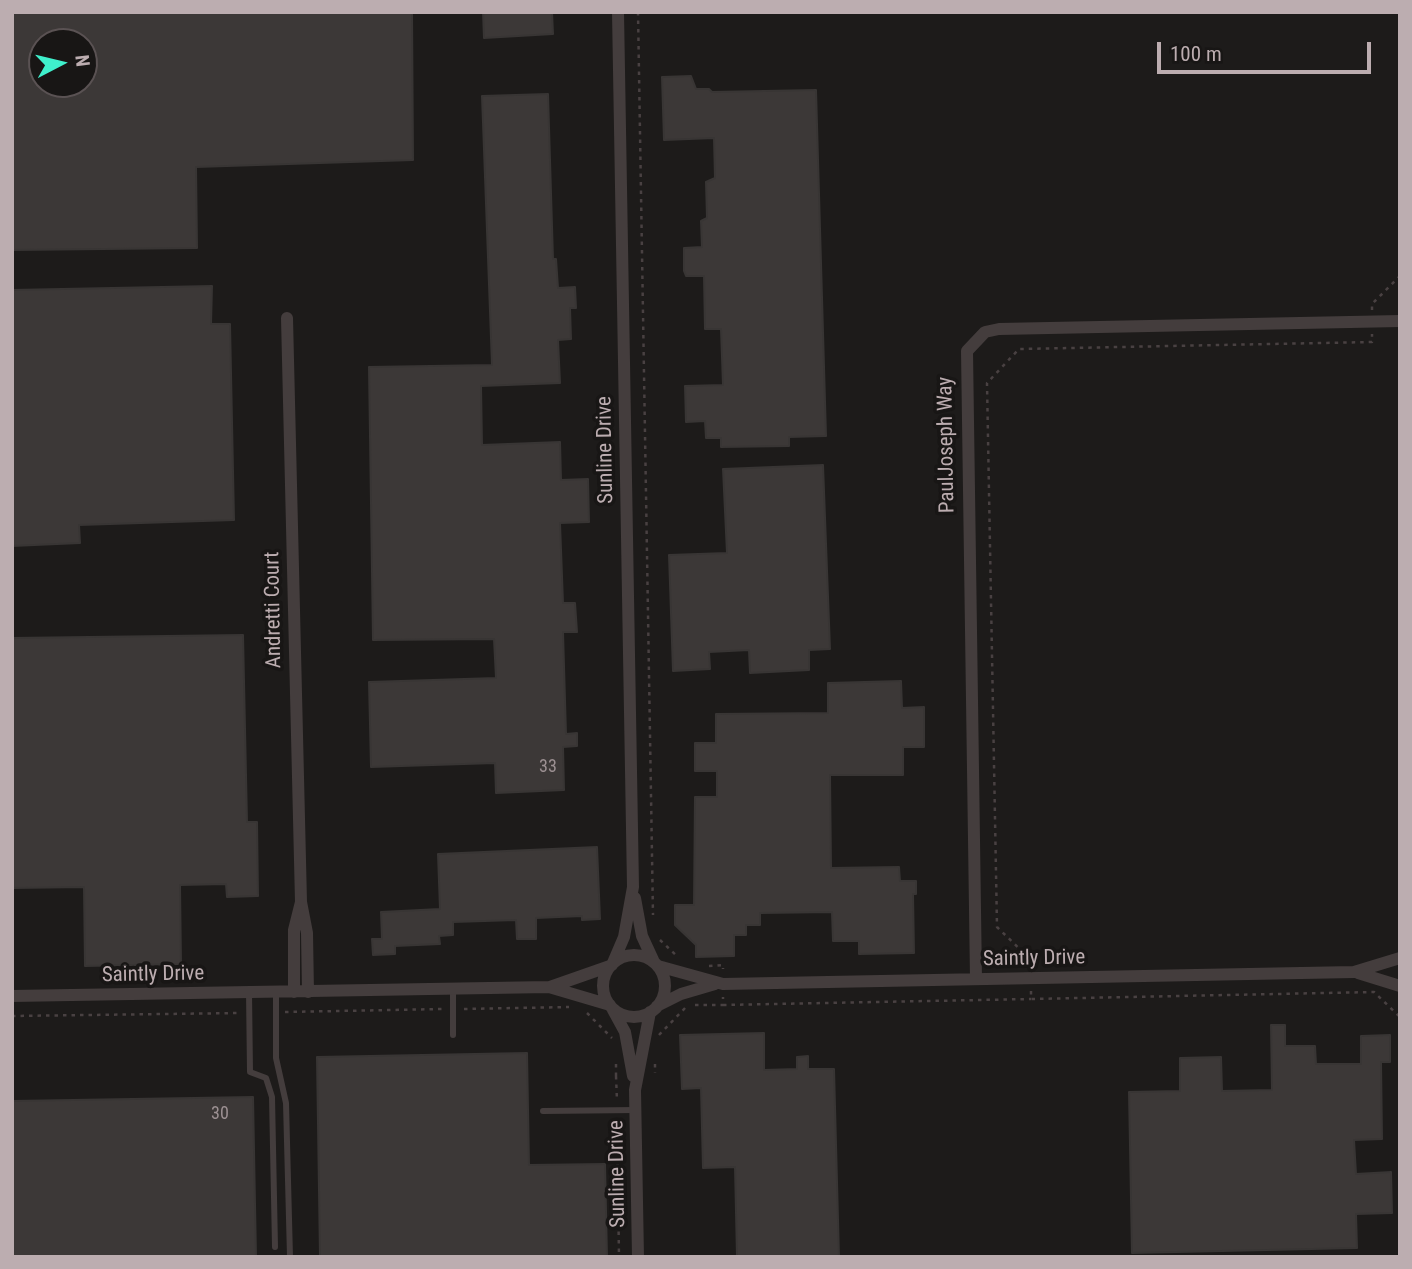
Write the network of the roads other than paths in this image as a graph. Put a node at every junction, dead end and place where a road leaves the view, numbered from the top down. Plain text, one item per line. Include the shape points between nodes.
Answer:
1 (618, 12) edge
2 (287, 318) dead end
3 (1400, 321) edge
4 (633, 887) junction
5 (301, 902) junction
6 (1400, 957) edge
7 (656, 964) junction
8 (611, 965) junction
9 (1354, 972) junction
10 (976, 979) junction
11 (719, 984) junction
12 (1400, 986) edge
13 (549, 987) junction
14 (453, 989) junction
15 (249, 992) junction
16 (276, 992) junction
17 (294, 992) junction
18 (308, 992) junction
19 (12, 996) edge
20 (611, 1006) junction
21 (654, 1009) junction
22 (453, 1035) dead end
23 (635, 1090) junction
24 (636, 1110) junction
25 (543, 1111) dead end
26 (275, 1247) dead end
27 (290, 1257) edge
28 (638, 1257) edge

1 - 4 street, Sunline Drive
2 - 5 street, Andretti Court
3 - 10 street, PaulJoseph Way via 999,329 985,332 967,351
4 - 7 street, Sunline Drive via 642,936
4 - 8 street, Sunline Drive via 624,937
5 - 17 street via 294,930
5 - 18 street via 307,933
6 - 9 street, Saintly Drive
7 - 8 street via 635,955
7 - 11 street, Saintly Drive
7 - 21 street via 665,984
8 - 13 street, Saintly Drive
8 - 20 street via 603,985
9 - 10 street, Saintly Drive
9 - 12 street, Saintly Drive
10 - 11 street, Saintly Drive
11 - 21 street, Saintly Drive via 681,993
13 - 14 street, Saintly Drive
13 - 20 street, Saintly Drive
14 - 18 street, Saintly Drive
14 - 22 lane
15 - 16 street, Saintly Drive
15 - 19 street, Saintly Drive
15 - 26 lane via 250,1072 267,1078 272,1097
16 - 17 street, Saintly Drive
16 - 27 lane via 276,1058 286,1102
17 - 18 street, Saintly Drive
20 - 21 street via 631,1017
20 - 23 street, Sunline Drive via 625,1032
21 - 23 street, Sunline Drive
23 - 24 street, Sunline Drive
24 - 25 lane
24 - 28 street, Sunline Drive

